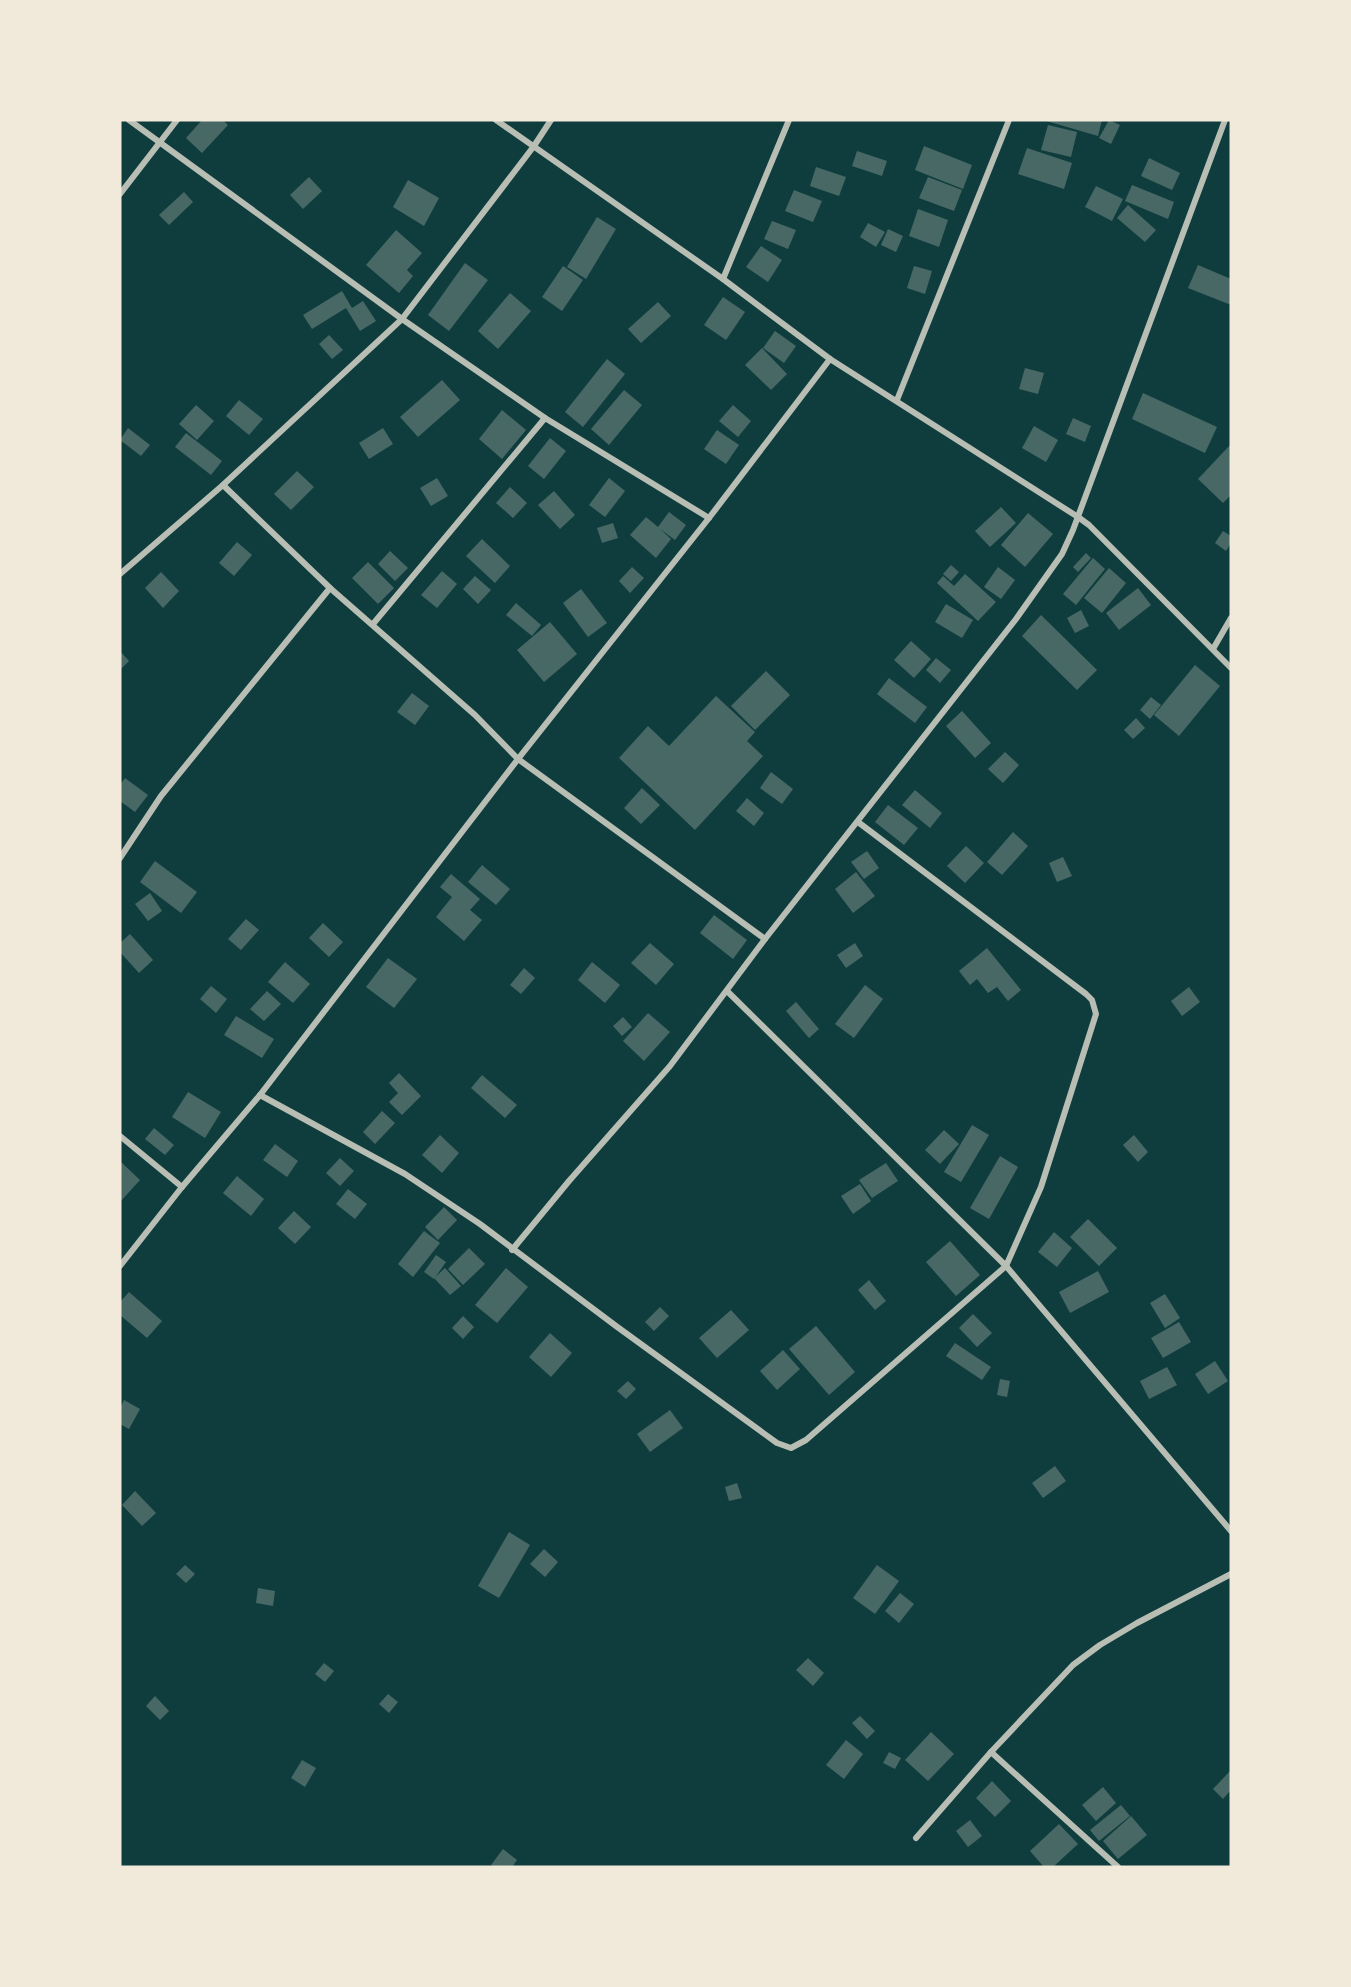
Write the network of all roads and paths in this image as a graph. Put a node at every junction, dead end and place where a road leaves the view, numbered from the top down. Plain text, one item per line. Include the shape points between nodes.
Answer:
1 (129, 120) edge
2 (177, 120) edge
3 (496, 120) edge
4 (551, 120) edge
5 (789, 120) edge
6 (1009, 120) edge
7 (1225, 120) edge
8 (160, 144) junction
9 (534, 146) junction
10 (120, 194) edge
11 (723, 279) junction
12 (402, 319) junction
13 (830, 359) junction
14 (897, 400) junction
15 (545, 418) junction
16 (223, 485) junction
17 (1078, 517) junction
18 (708, 518) junction
19 (120, 574) edge
20 (330, 588) junction
21 (1231, 618) edge
22 (373, 624) junction
23 (1213, 649) junction
24 (1231, 668) edge
25 (518, 759) junction
26 (858, 822) junction
27 (120, 858) edge
28 (765, 939) junction
29 (727, 992) junction
30 (260, 1095) junction
31 (120, 1136) edge
32 (182, 1187) junction
33 (512, 1250) junction
34 (120, 1266) edge
35 (1005, 1266) junction
36 (1231, 1532) edge
37 (1231, 1574) edge
38 (991, 1752) junction
39 (916, 1838) dead end
40 (1118, 1867) edge

1 - 8 street
2 - 8 street
3 - 9 street
4 - 9 street
5 - 11 street
6 - 14 street
7 - 17 street
8 - 10 street
8 - 12 street
9 - 11 street
9 - 12 street
11 - 13 street
12 - 15 street
12 - 16 street
13 - 14 street
13 - 18 street
14 - 17 street
15 - 18 street
15 - 22 street
16 - 19 street
16 - 20 street
17 - 23 street
17 - 26 street via 1062,554 1016,619
18 - 25 street
20 - 22 street
20 - 27 street via 161,796
21 - 23 street
22 - 25 street
23 - 24 street
25 - 28 street
25 - 30 street
26 - 28 street
26 - 35 street via 1086,994 1095,1008 1041,1187
28 - 29 street
29 - 33 street via 670,1066
29 - 35 street
30 - 32 street
30 - 33 street via 405,1174
31 - 32 street
32 - 34 street
33 - 35 street via 777,1443 791,1448 806,1440
35 - 36 street
37 - 38 street via 1137,1623 1073,1665
38 - 39 street
38 - 40 street

